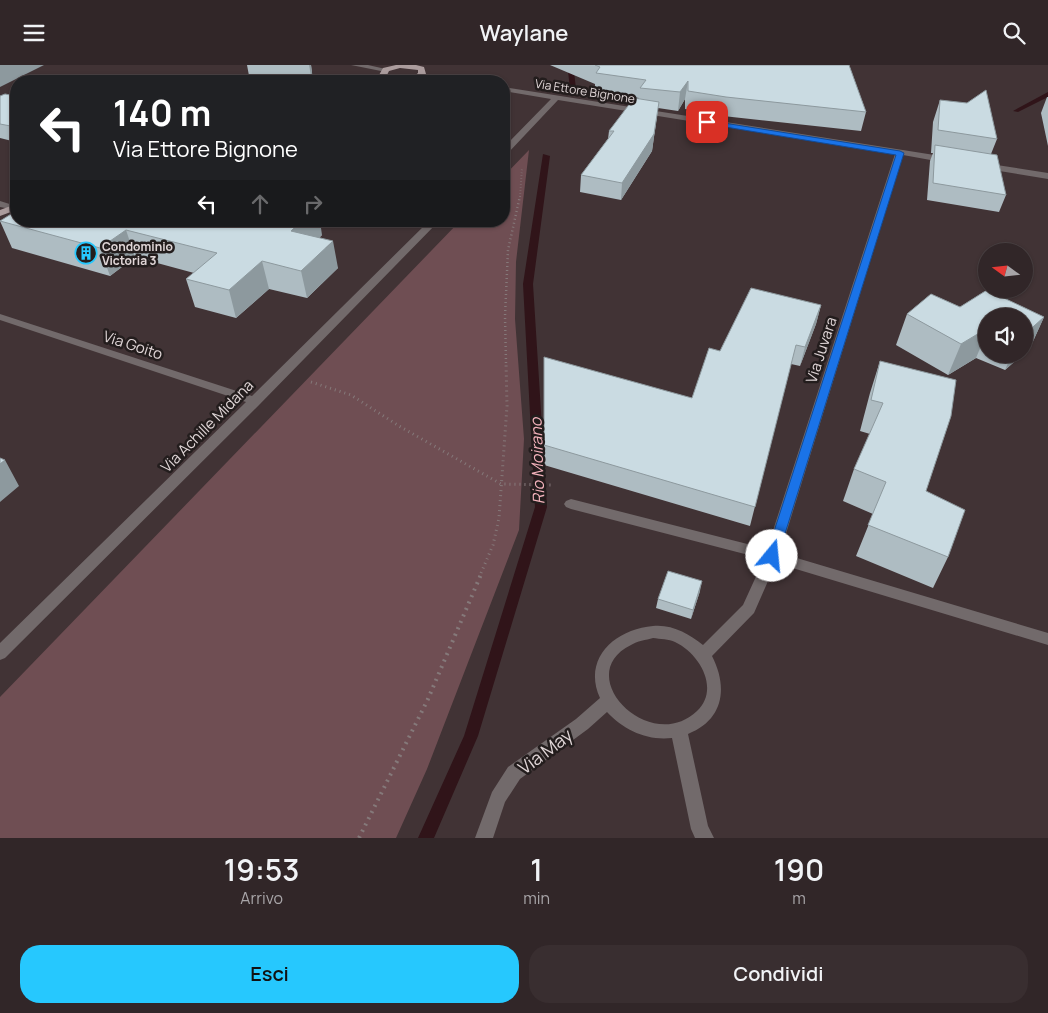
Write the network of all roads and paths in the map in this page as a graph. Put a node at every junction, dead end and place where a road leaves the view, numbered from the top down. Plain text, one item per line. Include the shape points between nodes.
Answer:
1 (355, 65) edge
2 (421, 66) edge
3 (379, 75) edge
4 (387, 75) edge
5 (510, 90) edge
6 (557, 97) junction
7 (510, 146) edge
8 (900, 153) junction
9 (522, 160) dead end
10 (959, 162) edge
11 (979, 165) edge
12 (1048, 176) edge
13 (429, 227) edge
14 (0, 317) edge
15 (284, 373) junction
16 (256, 401) junction
17 (501, 484) junction
18 (556, 485) dead end
19 (571, 504) dead end
20 (772, 556) junction
21 (1048, 639) edge
22 (0, 653) edge
23 (703, 655) junction
24 (608, 701) junction
25 (679, 730) junction
26 (360, 838) edge
27 (484, 838) edge
28 (704, 838) edge

1 - 3 street
2 - 4 main road via 400,66
5 - 6 street, Via Ettore Bignone
6 - 7 street
6 - 8 street, Via Ettore Bignone
8 - 10 street, Via Ettore Bignone
8 - 20 street, Via Juvara
9 - 17 path via 520,196 508,250 505,316 508,406
11 - 12 street
13 - 15 street, Via Achille Midana
14 - 16 street, Via Goito
15 - 16 street, Via Achille Midana
15 - 17 path via 351,395
16 - 22 street, Via Achille Midana
17 - 18 path
17 - 26 path via 493,545 428,699
19 - 20 street
20 - 21 street
20 - 23 street, Via Juvara via 749,609
23 - 24 street via 689,642 672,634 636,634 620,641 608,653 602,668 602,684
23 - 25 street via 712,668 714,699 707,712 695,723
24 - 25 street via 621,716 639,726 659,731
24 - 27 street, Via May via 514,773 498,798
25 - 28 street

